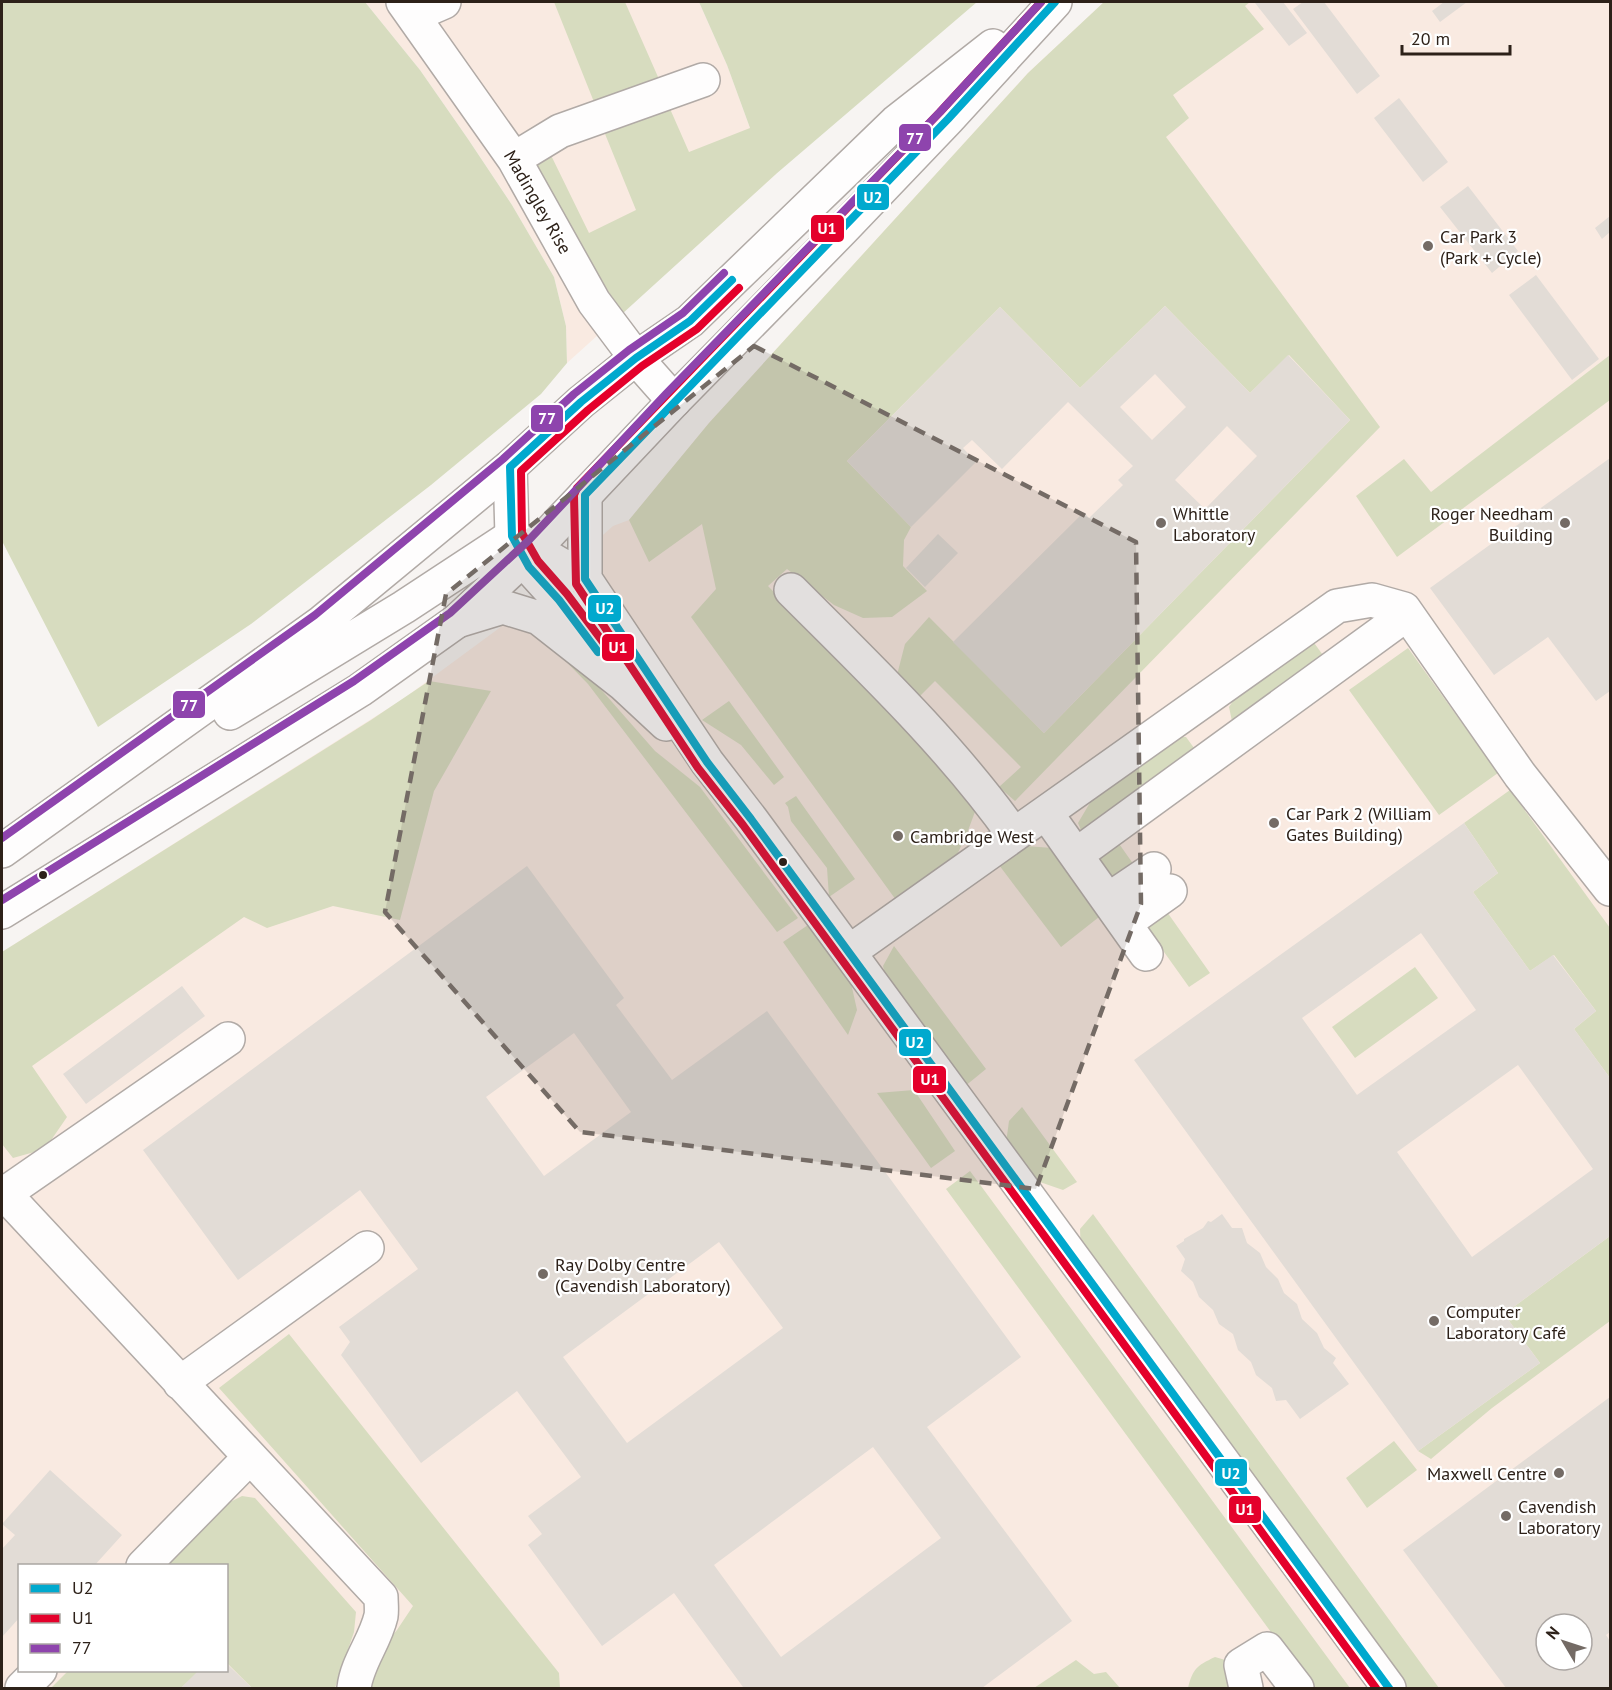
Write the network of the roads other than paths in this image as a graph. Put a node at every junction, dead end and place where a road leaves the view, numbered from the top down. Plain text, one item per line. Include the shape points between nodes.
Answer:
1 (444, 2) edge
2 (1049, 2) edge
3 (1055, 2) edge
4 (409, 8) edge
5 (703, 80) dead end
6 (514, 159) junction
7 (636, 358) junction
8 (674, 401) junction
9 (510, 467) junction
10 (585, 495) junction
11 (524, 547) junction
12 (585, 579) junction
13 (791, 590) dead end
14 (1407, 614) junction
15 (457, 621) junction
16 (623, 684) junction
17 (707, 762) junction
18 (1046, 813) junction
19 (1014, 835) junction
20 (2, 851) edge
21 (1076, 855) junction
22 (1162, 880) dead end
23 (1611, 889) edge
24 (2, 912) edge
25 (1117, 912) junction
26 (849, 952) junction
27 (1146, 954) dead end
28 (228, 1039) dead end
29 (3, 1192) edge
30 (367, 1248) dead end
31 (180, 1383) junction
32 (250, 1457) junction
33 (145, 1564) edge
34 (39, 1672) edge
35 (22, 1689) edge
36 (354, 1689) edge
37 (1246, 1689) edge
38 (1297, 1689) edge
39 (1389, 1689) edge

1 - 4 main road
2 - 7 main road via 896,122 690,321
3 - 8 main road via 852,220
4 - 6 main road, Madingley Rise
5 - 6 main road via 560,131
6 - 7 main road, Madingley Rise via 594,302
7 - 8 main road, Madingley Rise
7 - 9 main road
8 - 10 main road
9 - 11 main road
9 - 20 main road via 321,623
10 - 11 main road
10 - 12 main road
11 - 12 main road
11 - 15 main road
11 - 16 main road via 529,567
11 - 20 main road via 404,607
12 - 17 main road
13 - 19 main road via 903,702
14 - 18 main road via 1404,609 1372,600 1338,606
14 - 21 main road
14 - 23 main road via 1520,775
15 - 16 main road via 502,607 539,618
15 - 24 main road via 360,690
16 - 17 main road
17 - 26 main road
18 - 19 main road
18 - 21 main road
19 - 26 main road
21 - 25 main road
22 - 25 main road
25 - 27 main road
26 - 39 main road
28 - 29 main road
29 - 31 main road
30 - 31 main road
31 - 32 main road
32 - 33 main road
32 - 36 main road via 381,1597 381,1615 356,1673
34 - 35 main road
37 - 38 main road via 1241,1665 1268,1650

